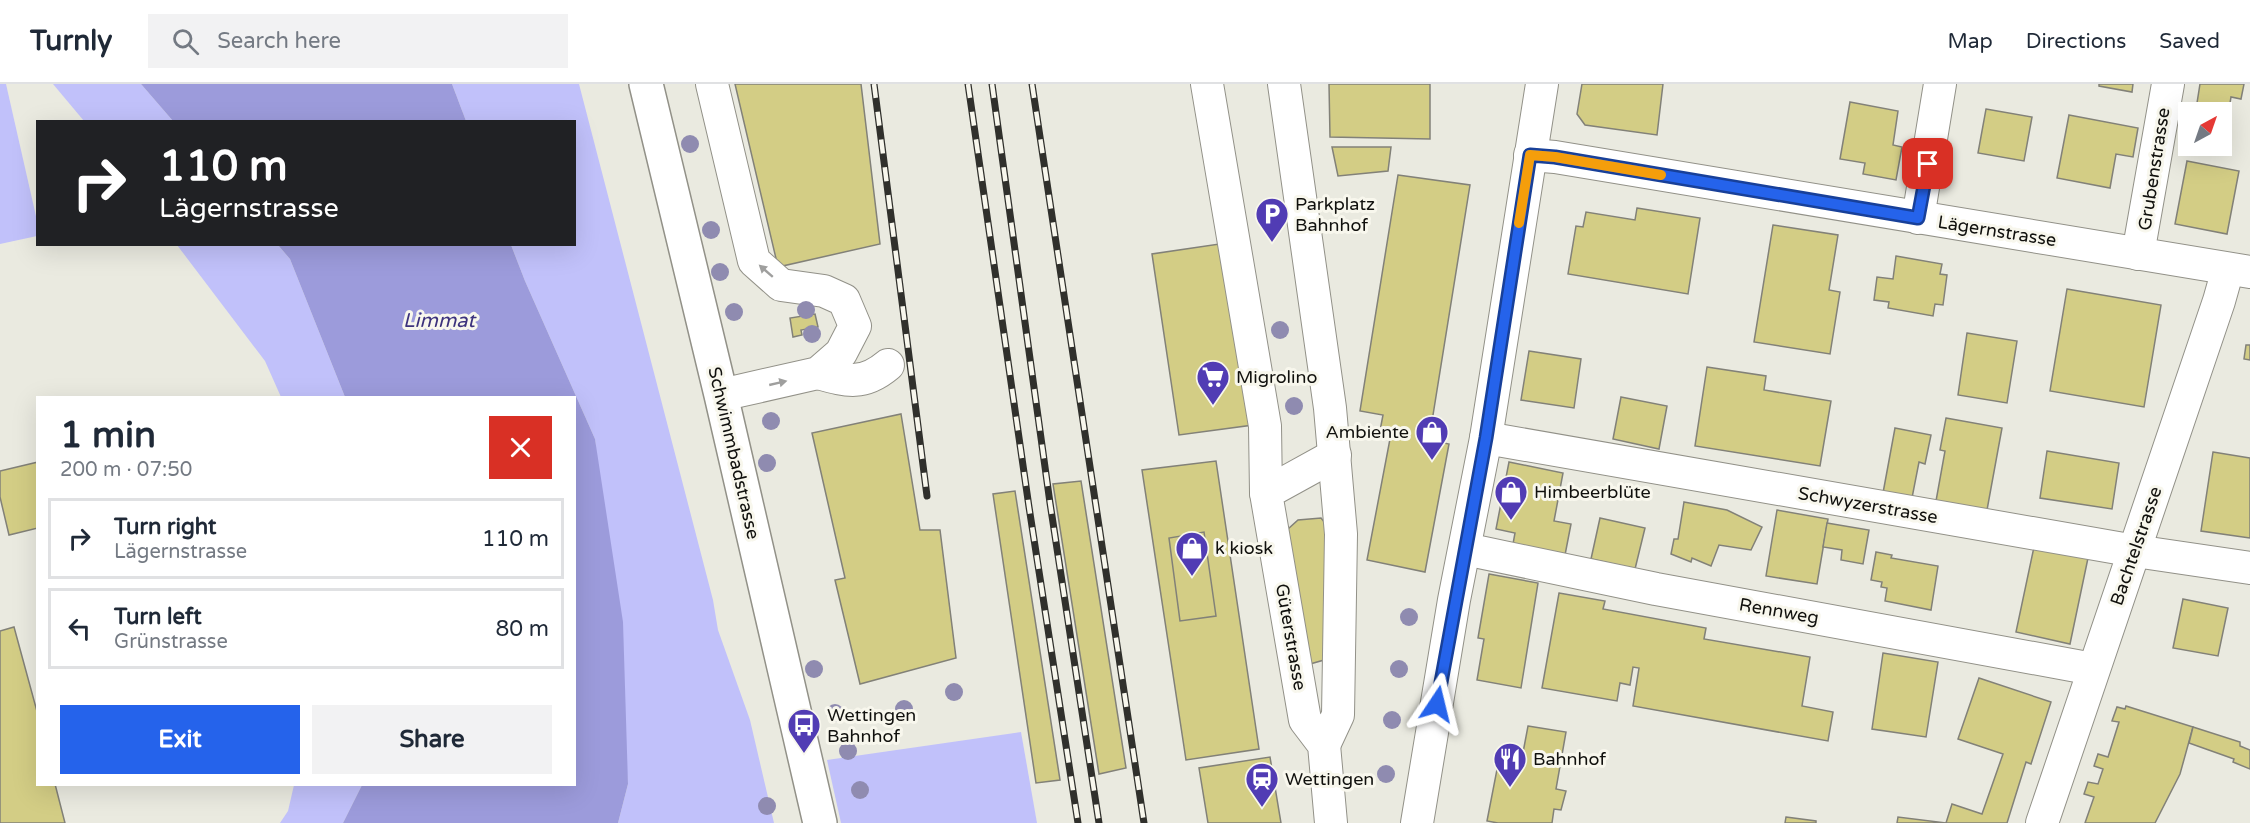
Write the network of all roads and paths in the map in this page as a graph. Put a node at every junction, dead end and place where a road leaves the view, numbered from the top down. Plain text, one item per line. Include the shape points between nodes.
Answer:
1 (646, 84) edge
2 (712, 84) edge
3 (1207, 84) edge
4 (1284, 84) edge
5 (1542, 84) edge
6 (1940, 84) edge
7 (2168, 84) edge
8 (1530, 155) junction
9 (1918, 218) junction
10 (2138, 254) junction
11 (2239, 271) edge
12 (888, 365) dead end
13 (818, 374) junction
14 (721, 395) junction
15 (1486, 438) junction
16 (1335, 455) junction
17 (1266, 493) junction
18 (1465, 549) junction
19 (2135, 551) junction
20 (2250, 568) edge
21 (2093, 669) junction
22 (1324, 745) junction
23 (820, 823) edge
24 (1331, 823) edge
25 (1417, 823) edge
26 (2042, 823) edge

1 - 14 main road, Schwimmbadstrasse
13 -> 2 street via 841,353 855,326 844,300 824,291 781,285 753,261
3 - 17 street, Güterstrasse via 1265,426
4 - 16 street
5 - 8 street
6 - 9 street
7 - 10 street, Grubenstrasse
8 - 9 street, Lägernstrasse
8 - 15 street
9 - 10 street, Lägernstrasse
10 - 11 street, Lägernstrasse
11 - 19 street, Bachtelstrasse via 2219,301
12 - 13 street via 875,376 850,382
14 -> 13 street
14 - 23 main road, Schwimmbadstrasse
15 - 18 street
15 - 19 street, Schwyzerstrasse
16 - 17 street
16 - 22 street via 1341,534 1339,705
17 - 22 street, Güterstrasse via 1305,720
18 - 21 street, Rennweg via 1656,589
18 - 25 street
19 - 20 street, Schwyzerstrasse
19 - 21 street, Bachtelstrasse
21 - 26 street, Bachtelstrasse
22 - 24 street

